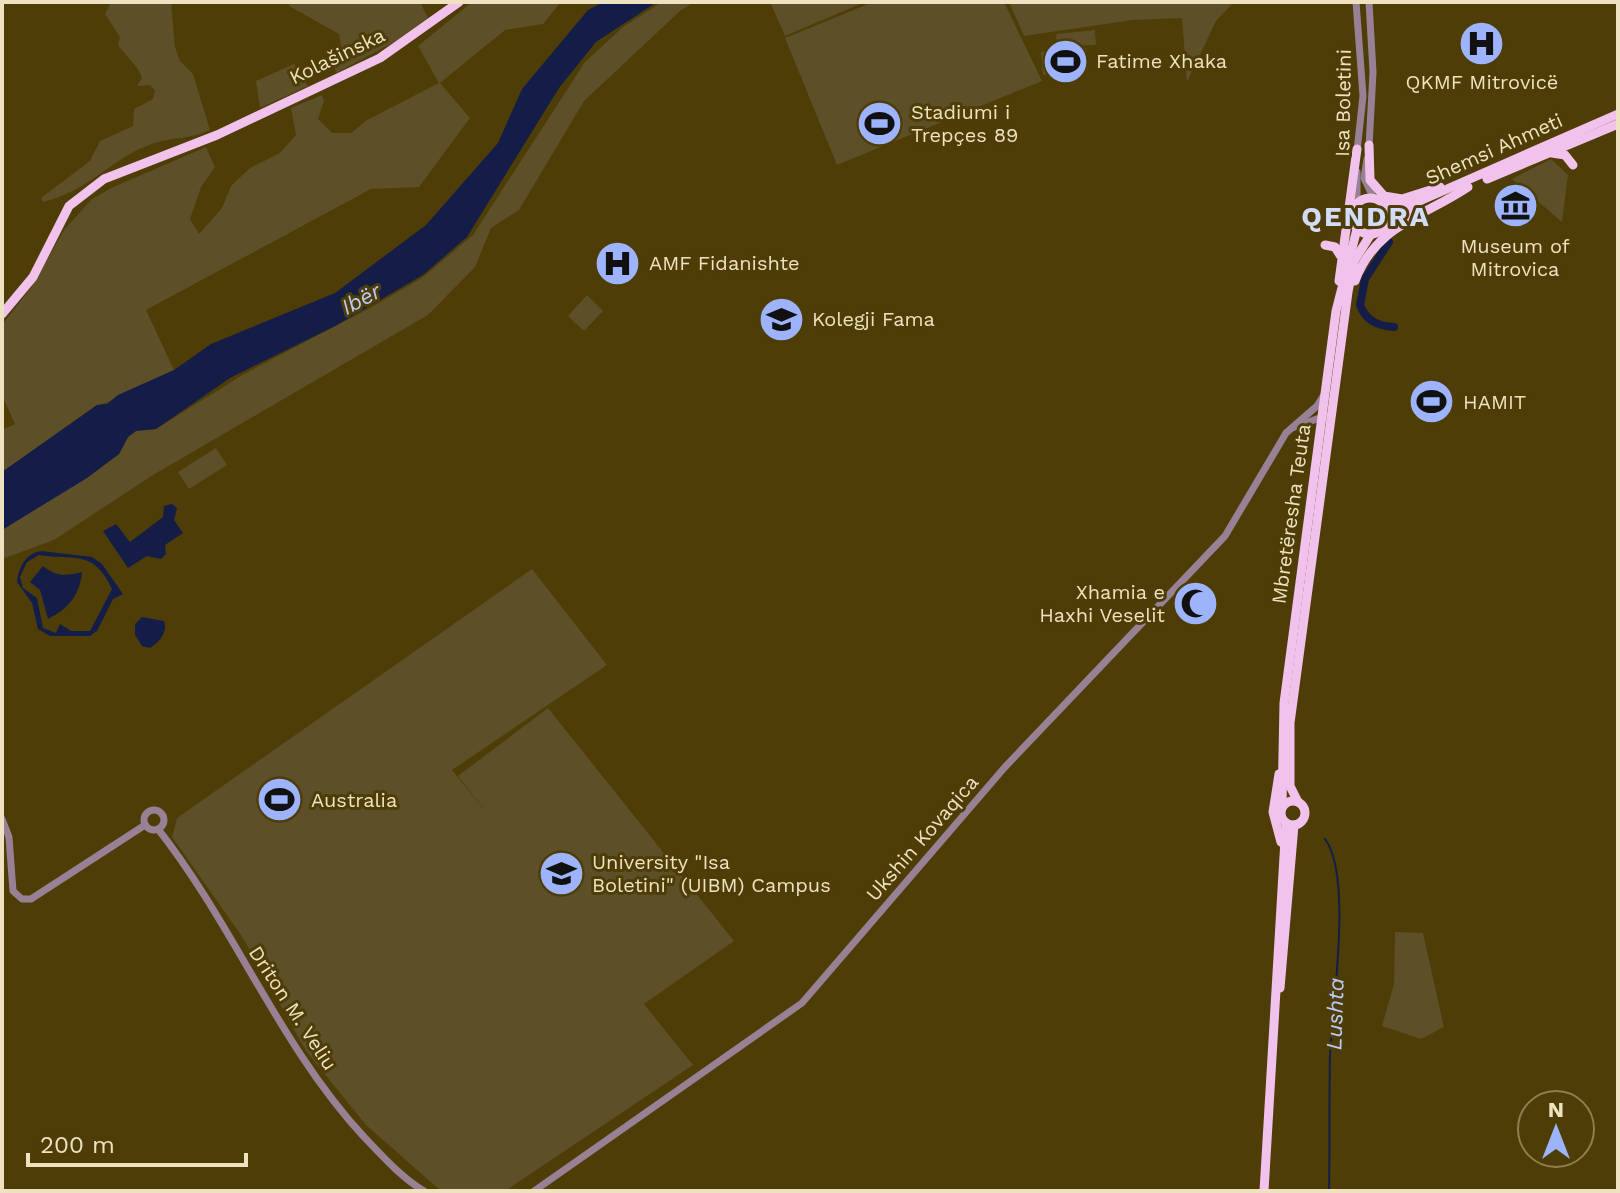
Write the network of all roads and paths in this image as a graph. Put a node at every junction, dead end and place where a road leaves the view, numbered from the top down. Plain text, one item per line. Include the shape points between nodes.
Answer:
1 (459, 2) edge
2 (1356, 2) edge
3 (1369, 2) edge
4 (1618, 114) edge
5 (1618, 124) edge
6 (1369, 145) junction
7 (1357, 149) junction
8 (1549, 153) junction
9 (1573, 165) dead end
10 (1465, 185) junction
11 (1378, 201) junction
12 (1357, 204) junction
13 (1388, 220) junction
14 (1357, 229) junction
15 (1371, 234) junction
16 (1325, 245) dead end
17 (1340, 255) junction
18 (1338, 297) junction
19 (2, 314) edge
20 (1345, 315) junction
21 (1325, 393) junction
22 (1326, 416) junction
23 (1301, 424) junction
24 (1278, 445) junction
25 (1319, 445) junction
26 (1281, 747) junction
27 (1298, 802) junction
28 (1282, 806) junction
29 (2, 819) edge
30 (1290, 824) junction
31 (145, 825) junction
32 (158, 829) junction
33 (1283, 849) junction
34 (422, 1190) edge
35 (534, 1191) edge
36 (1266, 1191) edge

1 - 19 main road, Kolašinska via 380,58 217,135 104,179 69,206 33,277
2 - 7 street, Isa Boletini via 1363,96
3 - 6 street, Isa Boletini
4 - 10 main road, Shemsi Ahmeti
5 - 8 main road, Shemsi Ahmeti
6 - 10 main road via 1370,180 1384,196 1402,199
6 - 11 street, Isa Boletini via 1364,178
7 - 12 street, Isa Boletini
7 - 17 main road
8 - 9 main road via 1562,154
8 - 10 main road, Shemsi Ahmeti
10 - 11 main road, Shemsi Ahmeti via 1402,207
10 - 13 main road, Shemsi Ahmeti
10 - 20 main road via 1374,244 1361,263
11 - 12 main road
11 - 13 main road
12 - 14 main road via 1352,214
13 - 15 main road
14 - 15 main road
14 - 18 main road, Mbretëresha Teuta
15 - 20 main road, Mbretëresha Teuta via 1354,261
16 - 17 main road
17 - 18 main road
18 - 21 main road, Mbretëresha Teuta
20 - 22 main road, Mbretëresha Teuta
21 - 22 main road, Mbretëresha Teuta
21 - 24 street, Ukshin Kovaqica
22 - 23 street, Ukshin Kovaqica
22 - 25 main road, Mbretëresha Teuta
22 - 27 main road, Mbretëresha Teuta via 1290,723 1290,786
23 - 24 street, Ukshin Kovaqica
23 - 25 street via 1313,430
24 - 35 street, Ukshin Kovaqica via 1225,536 1005,767 802,1003
25 - 26 main road, Mbretëresha Teuta
26 - 28 main road, Mbretëresha Teuta
26 - 33 main road via 1273,812
27 - 28 main road
27 - 30 main road via 1305,814
28 - 30 main road via 1281,817
29 - 31 street via 9,837 13,891 22,899 31,899
30 - 33 main road
30 - 36 main road via 1293,840
31 - 32 street
31 - 32 street, Driton M. Veliu via 146,813 158,811 164,818
32 - 34 street, Driton M. Veliu via 189,869 286,1032 347,1118
33 - 36 main road

